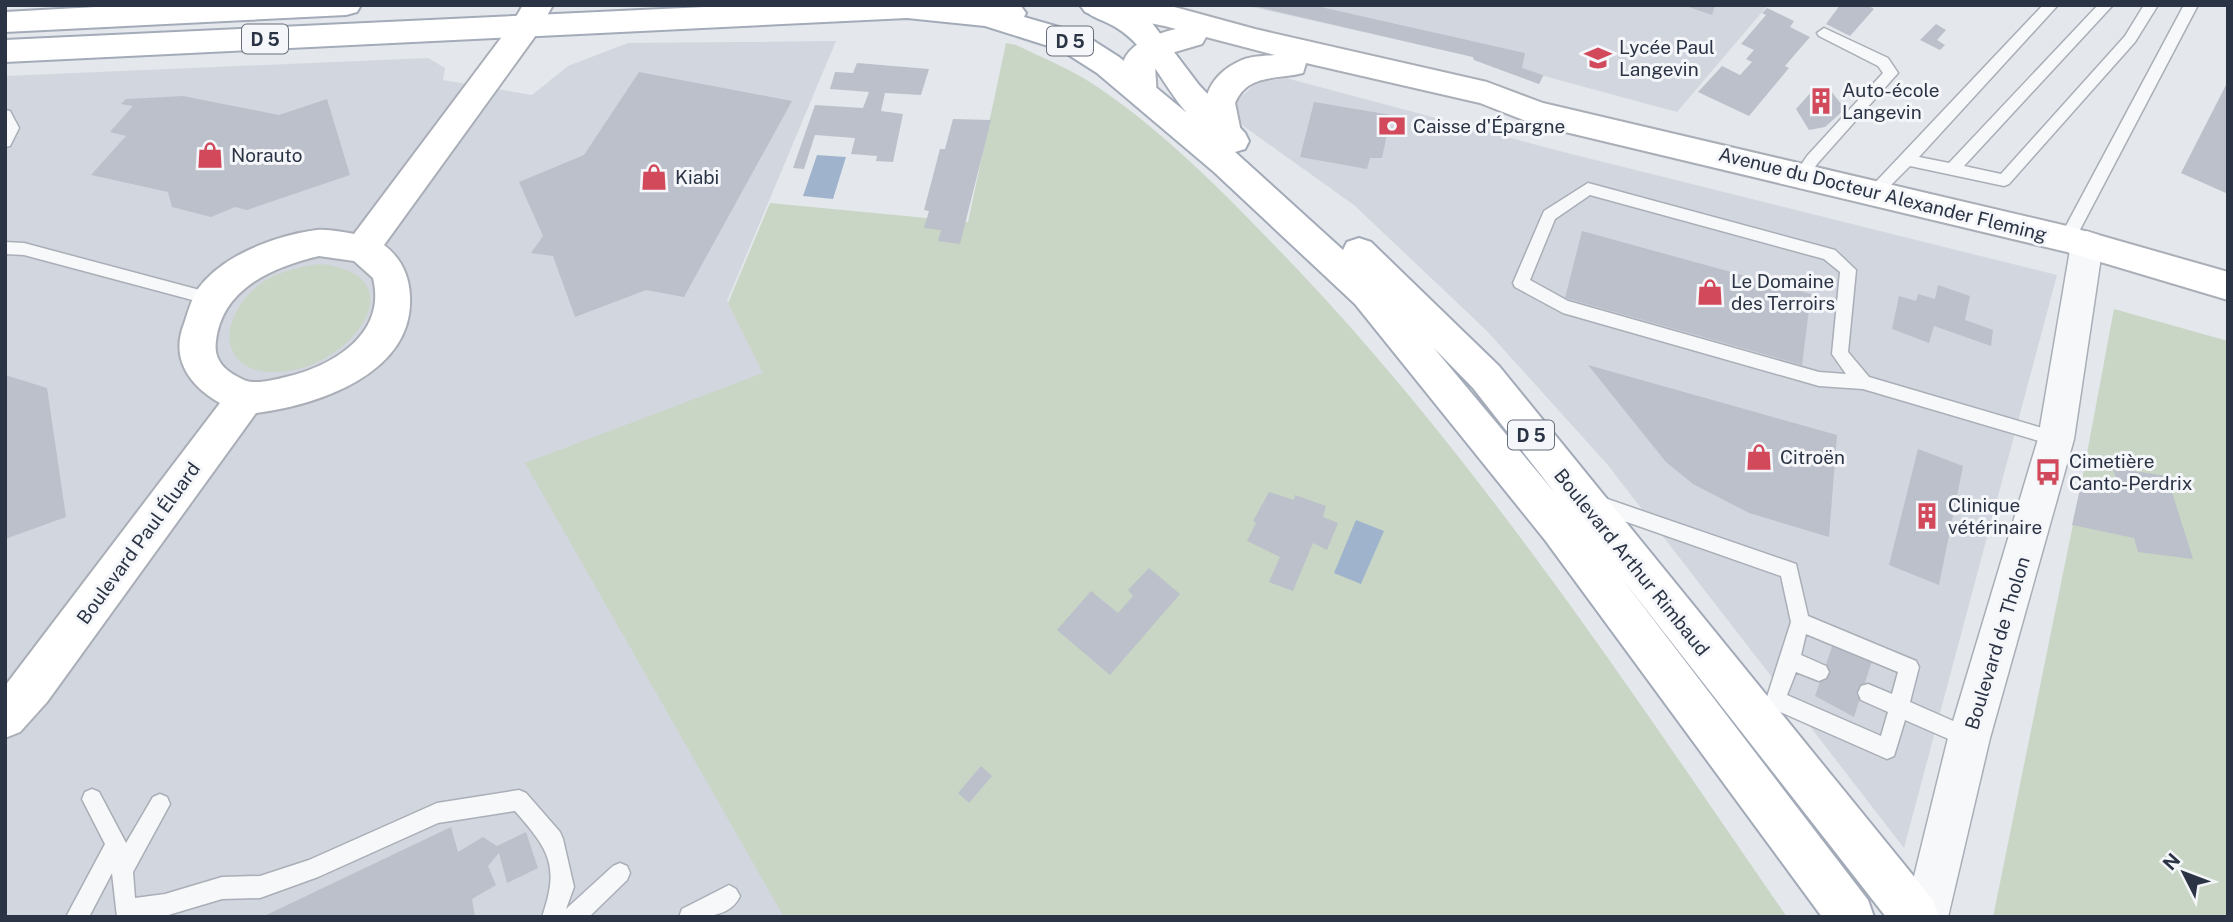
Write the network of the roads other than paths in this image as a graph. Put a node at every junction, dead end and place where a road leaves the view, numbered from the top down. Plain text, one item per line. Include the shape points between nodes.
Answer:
1 (345, 5) edge
2 (1095, 5) edge
3 (2051, 5) edge
4 (2106, 5) edge
5 (2151, 5) edge
6 (2191, 5) edge
7 (986, 16) junction
8 (532, 17) edge
9 (1153, 21) edge
10 (5, 22) edge
11 (1824, 33) dead end
12 (5, 51) edge
13 (1292, 65) junction
14 (1142, 92) junction
15 (1536, 113) junction
16 (5, 115) edge
17 (1225, 132) junction
18 (5, 142) edge
19 (1907, 160) junction
20 (1952, 169) junction
21 (1803, 174) junction
22 (1875, 192) junction
23 (2077, 242) junction
24 (5, 248) edge
25 (362, 249) junction
26 (2228, 285) edge
27 (211, 299) junction
28 (1863, 382) junction
29 (245, 398) junction
30 (2056, 439) junction
31 (1580, 498) junction
32 (1800, 622) junction
33 (1790, 660) junction
34 (1819, 673) dead end
35 (1868, 693) dead end
36 (19, 702) edge
37 (1899, 707) junction
38 (1969, 738) junction
39 (5, 744) edge
40 (92, 799) dead end
41 (160, 804) dead end
42 (620, 873) dead end
43 (729, 896) dead end
44 (78, 917) edge
45 (553, 917) edge
46 (573, 917) edge
47 (690, 917) edge
48 (1851, 917) edge
49 (1916, 917) edge
50 (1926, 917) edge

1 - 10 main road, D 5
2 - 9 main road, Boulevard Arthur Rimbaud / D 5 via 1139,26
3 - 19 lane
4 - 20 lane
5 - 20 lane via 2130,39 2004,180
6 - 23 lane
7 - 8 main road, Avenue du Docteur Alexander Fleming / D 5 via 907,8
7 - 9 main road, Avenue du Docteur Alexander Fleming / D 5 via 1027,11 1117,26 1137,34
7 - 14 main road, Boulevard Arthur Rimbaud / D 5 via 1072,42
8 - 12 main road, Avenue du Docteur Alexander Fleming / D 5
8 - 25 main road
9 - 13 main road, Avenue du Docteur Alexander Fleming via 1199,47
9 - 14 main road via 1138,61
9 - 15 main road, Avenue du Docteur Alexander Fleming via 1217,30 1487,93
9 - 17 main road, Boulevard Arthur Rimbaud / D 5 via 1187,92
11 - 21 lane via 1883,62 1891,74
13 - 15 main road, Avenue du Docteur Alexander Fleming via 1497,112
13 - 17 main road via 1253,68 1238,77 1219,103
14 - 48 main road, Boulevard Arthur Rimbaud / D 5 via 1368,295 1559,527
15 - 21 main road, Avenue du Docteur Alexander Fleming
16 - 18 lane via 12,128
17 - 31 main road, Boulevard Arthur Rimbaud / D 5 via 1384,274 1486,377
19 - 20 lane
19 - 22 lane
21 - 22 main road, Avenue du Docteur Alexander Fleming
22 - 23 main road, Avenue du Docteur Alexander Fleming
23 - 26 main road, Avenue du Docteur Alexander Fleming
23 - 30 street, Boulevard de Tholon
24 - 27 lane via 24,249
25 - 27 main road via 319,243 286,250 234,277
25 - 29 main road via 390,271 396,300 390,322 374,346 348,369 319,385 279,396
27 - 29 main road via 195,337 199,364 214,382
28 - 28 lane via 1819,379 1563,306 1521,283 1549,215 1588,189 1829,254 1848,270 1840,354
28 - 30 lane
29 - 36 main road, Boulevard Paul Éluard
30 - 38 street, Boulevard de Tholon
31 - 32 lane via 1789,570
31 - 49 main road, Boulevard Arthur Rimbaud / D 5
32 - 33 lane
32 - 37 lane via 1909,667
33 - 34 lane
33 - 37 lane via 1776,700 1888,749
35 - 37 lane
36 - 39 main road, Boulevard Paul Éluard
37 - 38 lane
38 - 50 street, Boulevard de Tholon
40 - 44 lane via 116,844
41 - 45 lane via 122,870 125,910 165,905 222,888 260,887 311,870 438,813 519,800 553,839 563,887
42 - 46 lane
43 - 47 lane

